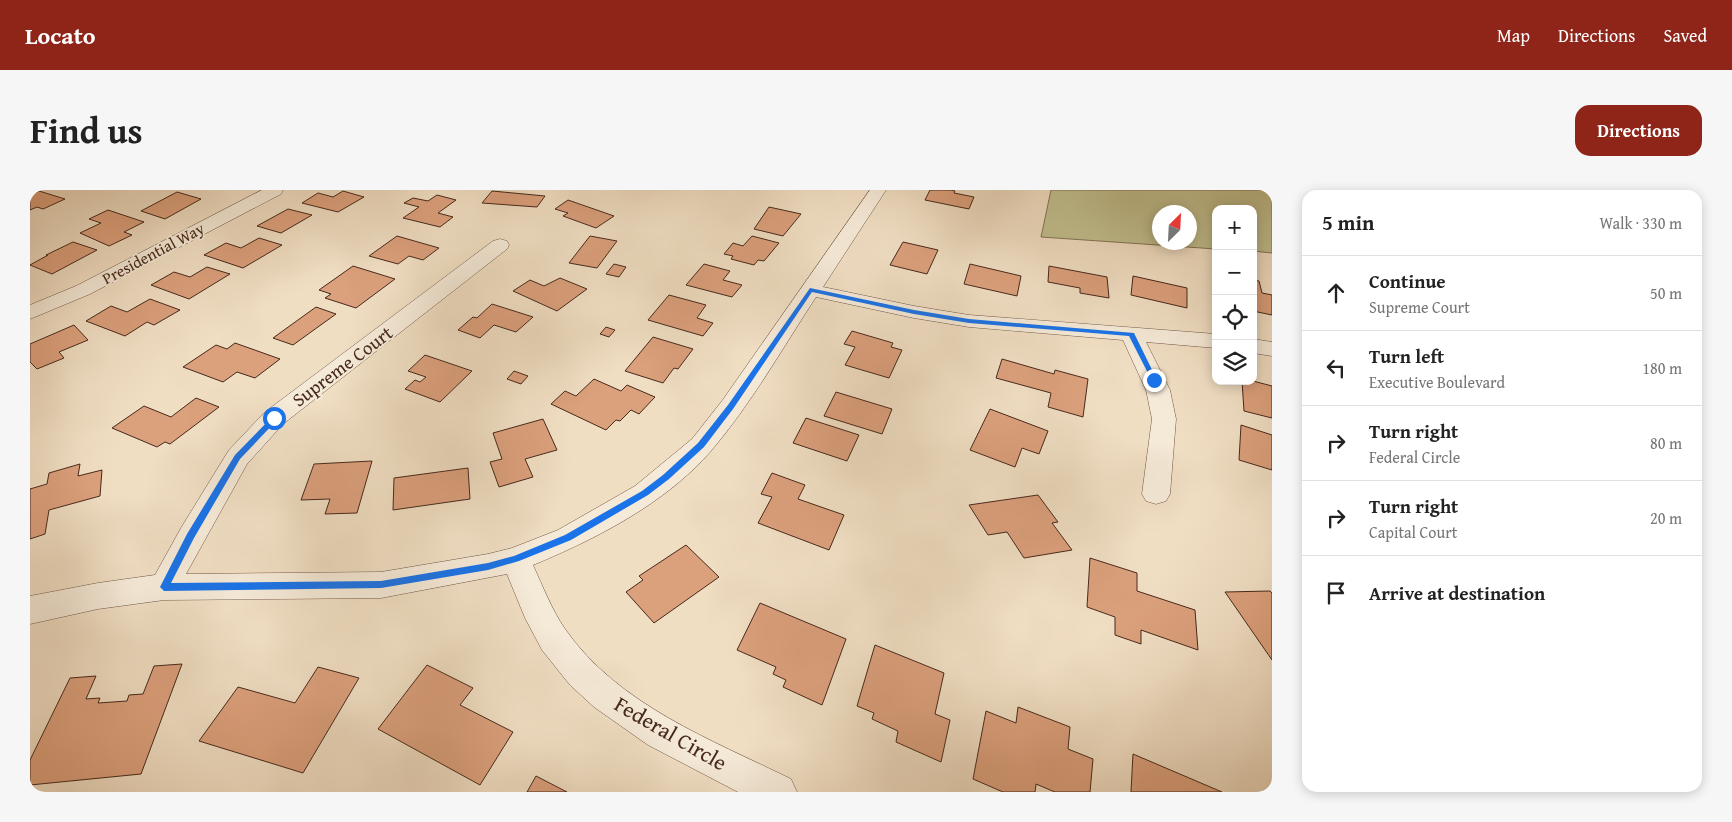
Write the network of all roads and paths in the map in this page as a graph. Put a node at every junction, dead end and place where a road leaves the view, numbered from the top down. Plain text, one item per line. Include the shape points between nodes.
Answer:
1 (275, 190) edge
2 (878, 190) edge
3 (500, 244) dead end
4 (810, 290) junction
5 (30, 313) edge
6 (1132, 334) junction
7 (1212, 341) edge
8 (1257, 347) edge
9 (1272, 349) edge
10 (1156, 494) dead end
11 (516, 559) junction
12 (164, 587) junction
13 (30, 610) edge
14 (778, 792) edge

1 - 5 street, Presidential Way via 83,290
2 - 4 street
3 - 12 street, Supreme Court via 274,418 256,436 238,457 190,536
4 - 6 street via 969,321
4 - 11 street via 731,407 701,445 666,477 610,515 568,538
6 - 7 street
6 - 10 street via 1158,390 1164,419
8 - 9 street
11 - 12 street via 381,585
11 - 14 street, Federal Circle via 540,618 561,650 593,686 638,720
12 - 13 street

